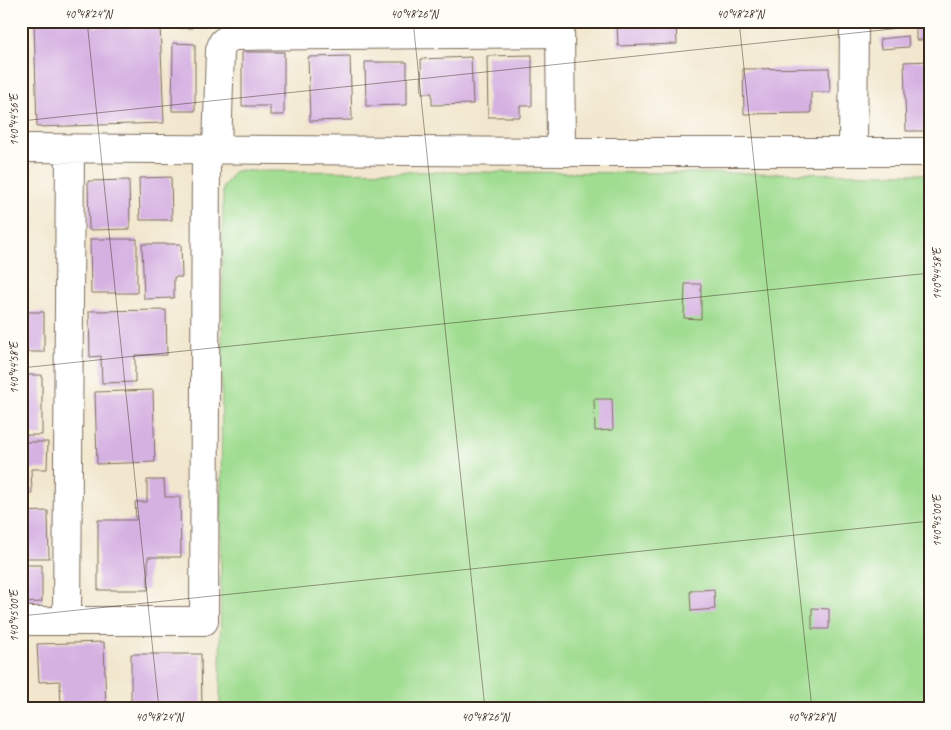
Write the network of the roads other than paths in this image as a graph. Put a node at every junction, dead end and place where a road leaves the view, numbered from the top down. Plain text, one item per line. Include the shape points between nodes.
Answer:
1 (854, 21) edge
2 (560, 27) edge
3 (21, 148) edge
4 (70, 149) junction
5 (211, 150) junction
6 (853, 151) junction
7 (561, 152) junction
8 (930, 152) edge
9 (67, 620) junction
10 (21, 621) edge

1 - 6 street
2 - 5 street via 233,36 223,42 220,50
2 - 7 street
3 - 4 street
4 - 5 street
4 - 9 street
5 - 7 street
5 - 9 street via 204,621
6 - 7 street
6 - 8 street
9 - 10 street

